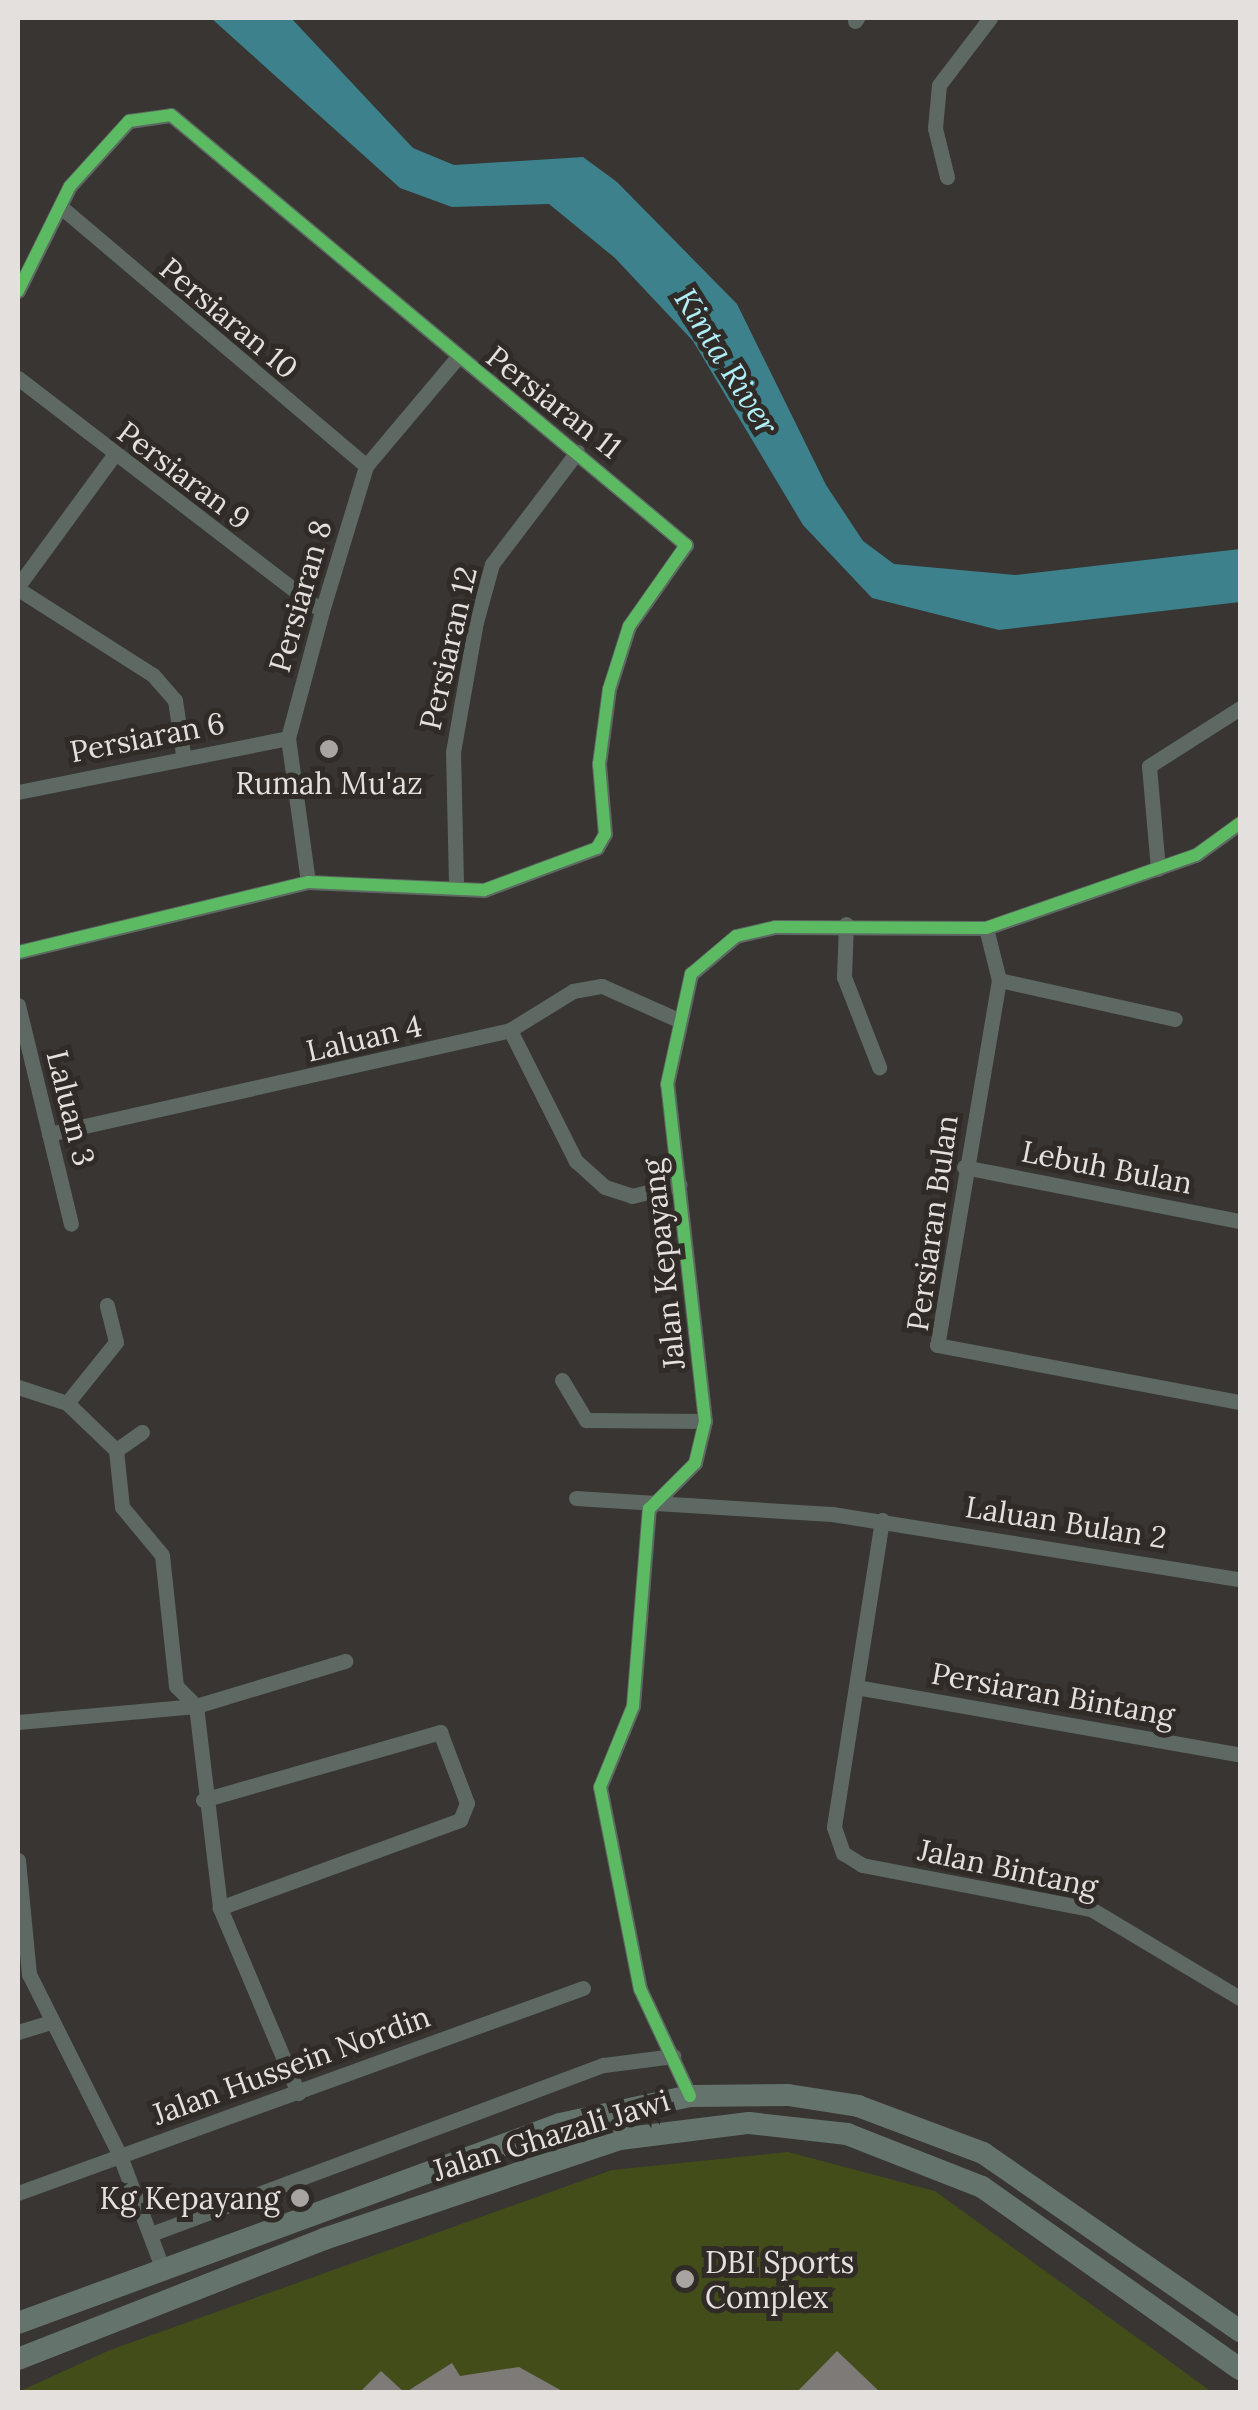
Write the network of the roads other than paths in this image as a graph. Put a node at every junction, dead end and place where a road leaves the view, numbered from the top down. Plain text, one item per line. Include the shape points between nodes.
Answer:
1 (990, 18) edge
2 (946, 177) dead end
3 (61, 207) junction
4 (18, 291) edge
5 (458, 358) junction
6 (18, 378) edge
7 (577, 452) junction
8 (113, 456) junction
9 (366, 466) junction
10 (18, 588) edge
11 (322, 610) junction
12 (1240, 708) edge
13 (288, 738) junction
14 (183, 754) junction
15 (18, 792) edge
16 (1240, 823) edge
17 (1158, 869) junction
18 (308, 882) junction
19 (456, 883) junction
20 (846, 924) junction
21 (986, 928) junction
22 (18, 952) edge
23 (999, 980) junction
24 (18, 1004) edge
25 (1175, 1019) dead end
26 (676, 1020) junction
27 (510, 1030) junction
28 (879, 1067) dead end
29 (49, 1134) junction
30 (964, 1167) junction
31 (680, 1184) junction
32 (1240, 1221) edge
33 (71, 1224) dead end
34 (107, 1306) dead end
35 (562, 1380) dead end
36 (18, 1387) edge
37 (1240, 1402) edge
38 (67, 1403) junction
39 (705, 1422) junction
40 (142, 1432) dead end
41 (116, 1450) junction
42 (576, 1498) dead end
43 (650, 1510) junction
44 (882, 1520) junction
45 (1240, 1579) edge
46 (345, 1660) dead end
47 (856, 1688) junction
48 (196, 1706) junction
49 (18, 1722) edge
50 (1240, 1756) edge
51 (203, 1800) junction
52 (18, 1860) edge
53 (220, 1908) junction
54 (583, 1988) dead end
55 (1240, 1998) edge
56 (51, 2022) junction
57 (18, 2032) edge
58 (673, 2056) junction
59 (298, 2093) junction
60 (690, 2096) junction
61 (808, 2123) junction
62 (120, 2156) junction
63 (18, 2193) edge
64 (151, 2234) junction
65 (163, 2270) junction
66 (246, 2271) junction
67 (18, 2323) edge
68 (91, 2331) junction
69 (1240, 2334) edge
70 (18, 2359) edge
71 (1240, 2369) edge

1 - 2 street via 939,85 935,128
3 - 4 street
3 - 5 street, Persiaran 11 via 129,122 170,115
3 - 9 street, Persiaran 10
5 - 7 street, Persiaran 11
5 - 9 street, Persiaran 8
6 - 8 street, Persiaran 9
7 - 19 street, Persiaran 12 via 492,564 453,752
7 - 19 street, Persiaran 11 via 686,545 629,626 609,689 599,764 605,834 596,848 484,890
8 - 10 street
8 - 11 street, Persiaran 9
9 - 11 street, Persiaran 8
10 - 14 street via 153,675 175,700
11 - 13 street, Persiaran 8
12 - 17 street via 1149,766
13 - 14 street, Persiaran 6
13 - 18 street, Persiaran 8
14 - 15 street, Persiaran 6
16 - 17 street, Jalan Kepayang
17 - 21 street, Jalan Kepayang
18 - 19 street
18 - 22 street
20 - 21 street, Jalan Kepayang
20 - 26 street, Jalan Kepayang via 736,936 691,974
20 - 28 street via 844,977
21 - 23 street, Persiaran Bulan
23 - 25 street
23 - 30 street, Persiaran Bulan
24 - 29 street, Laluan 3
26 - 27 street, Laluan 4 via 602,986 573,991
26 - 31 street, Jalan Kepayang via 667,1084
27 - 29 street, Laluan 4
27 - 31 street via 576,1160 605,1187 632,1196
29 - 33 street, Laluan 3
30 - 32 street, Lebuh Bulan
30 - 37 street, Persiaran Bulan via 937,1345
31 - 39 street, Jalan Kepayang
34 - 38 street via 116,1342
35 - 39 street via 586,1420
36 - 38 street
38 - 41 street
39 - 43 street, Jalan Kepayang via 696,1462
40 - 41 street
41 - 48 street via 122,1508 162,1555 176,1686
42 - 43 street, Laluan Bulan 2
43 - 44 street, Laluan Bulan 2
43 - 58 street via 632,1706 600,1787 616,1903 640,1989
44 - 45 street, Laluan Bulan 2
44 - 47 street
46 - 48 street
47 - 50 street, Persiaran Bintang
47 - 55 street, Jalan Bintang via 834,1828 843,1853 862,1865 1090,1910
48 - 49 street
48 - 51 street
51 - 53 street
51 - 53 street via 440,1732 467,1803 460,1820
52 - 56 street via 29,1974
53 - 59 street
54 - 59 street, Jalan Hussein Nordin
56 - 57 street
56 - 62 street
58 - 60 street
58 - 64 street, Jalan Ghazali Jawi via 604,2065
59 - 62 street, Jalan Hussein Nordin
60 - 61 main road via 706,2110 780,2112
60 - 65 main road, Jalan Ghazali Jawi via 560,2124
60 - 69 main road, Jalan Ghazali Jawi via 858,2106 954,2141 1032,2180
61 - 66 main road, Jalan Ghazali Jawi via 690,2124 620,2139
61 - 71 main road, Jalan Ghazali Jawi via 937,2166 1030,2214
62 - 63 street, Jalan Hussein Nordin
62 - 64 street
64 - 65 street
65 - 66 main road via 192,2278 233,2264
65 - 67 main road, Jalan Ghazali Jawi
65 - 68 main road via 152,2291 106,2312
66 - 68 main road, Jalan Ghazali Jawi
68 - 70 main road, Jalan Ghazali Jawi

